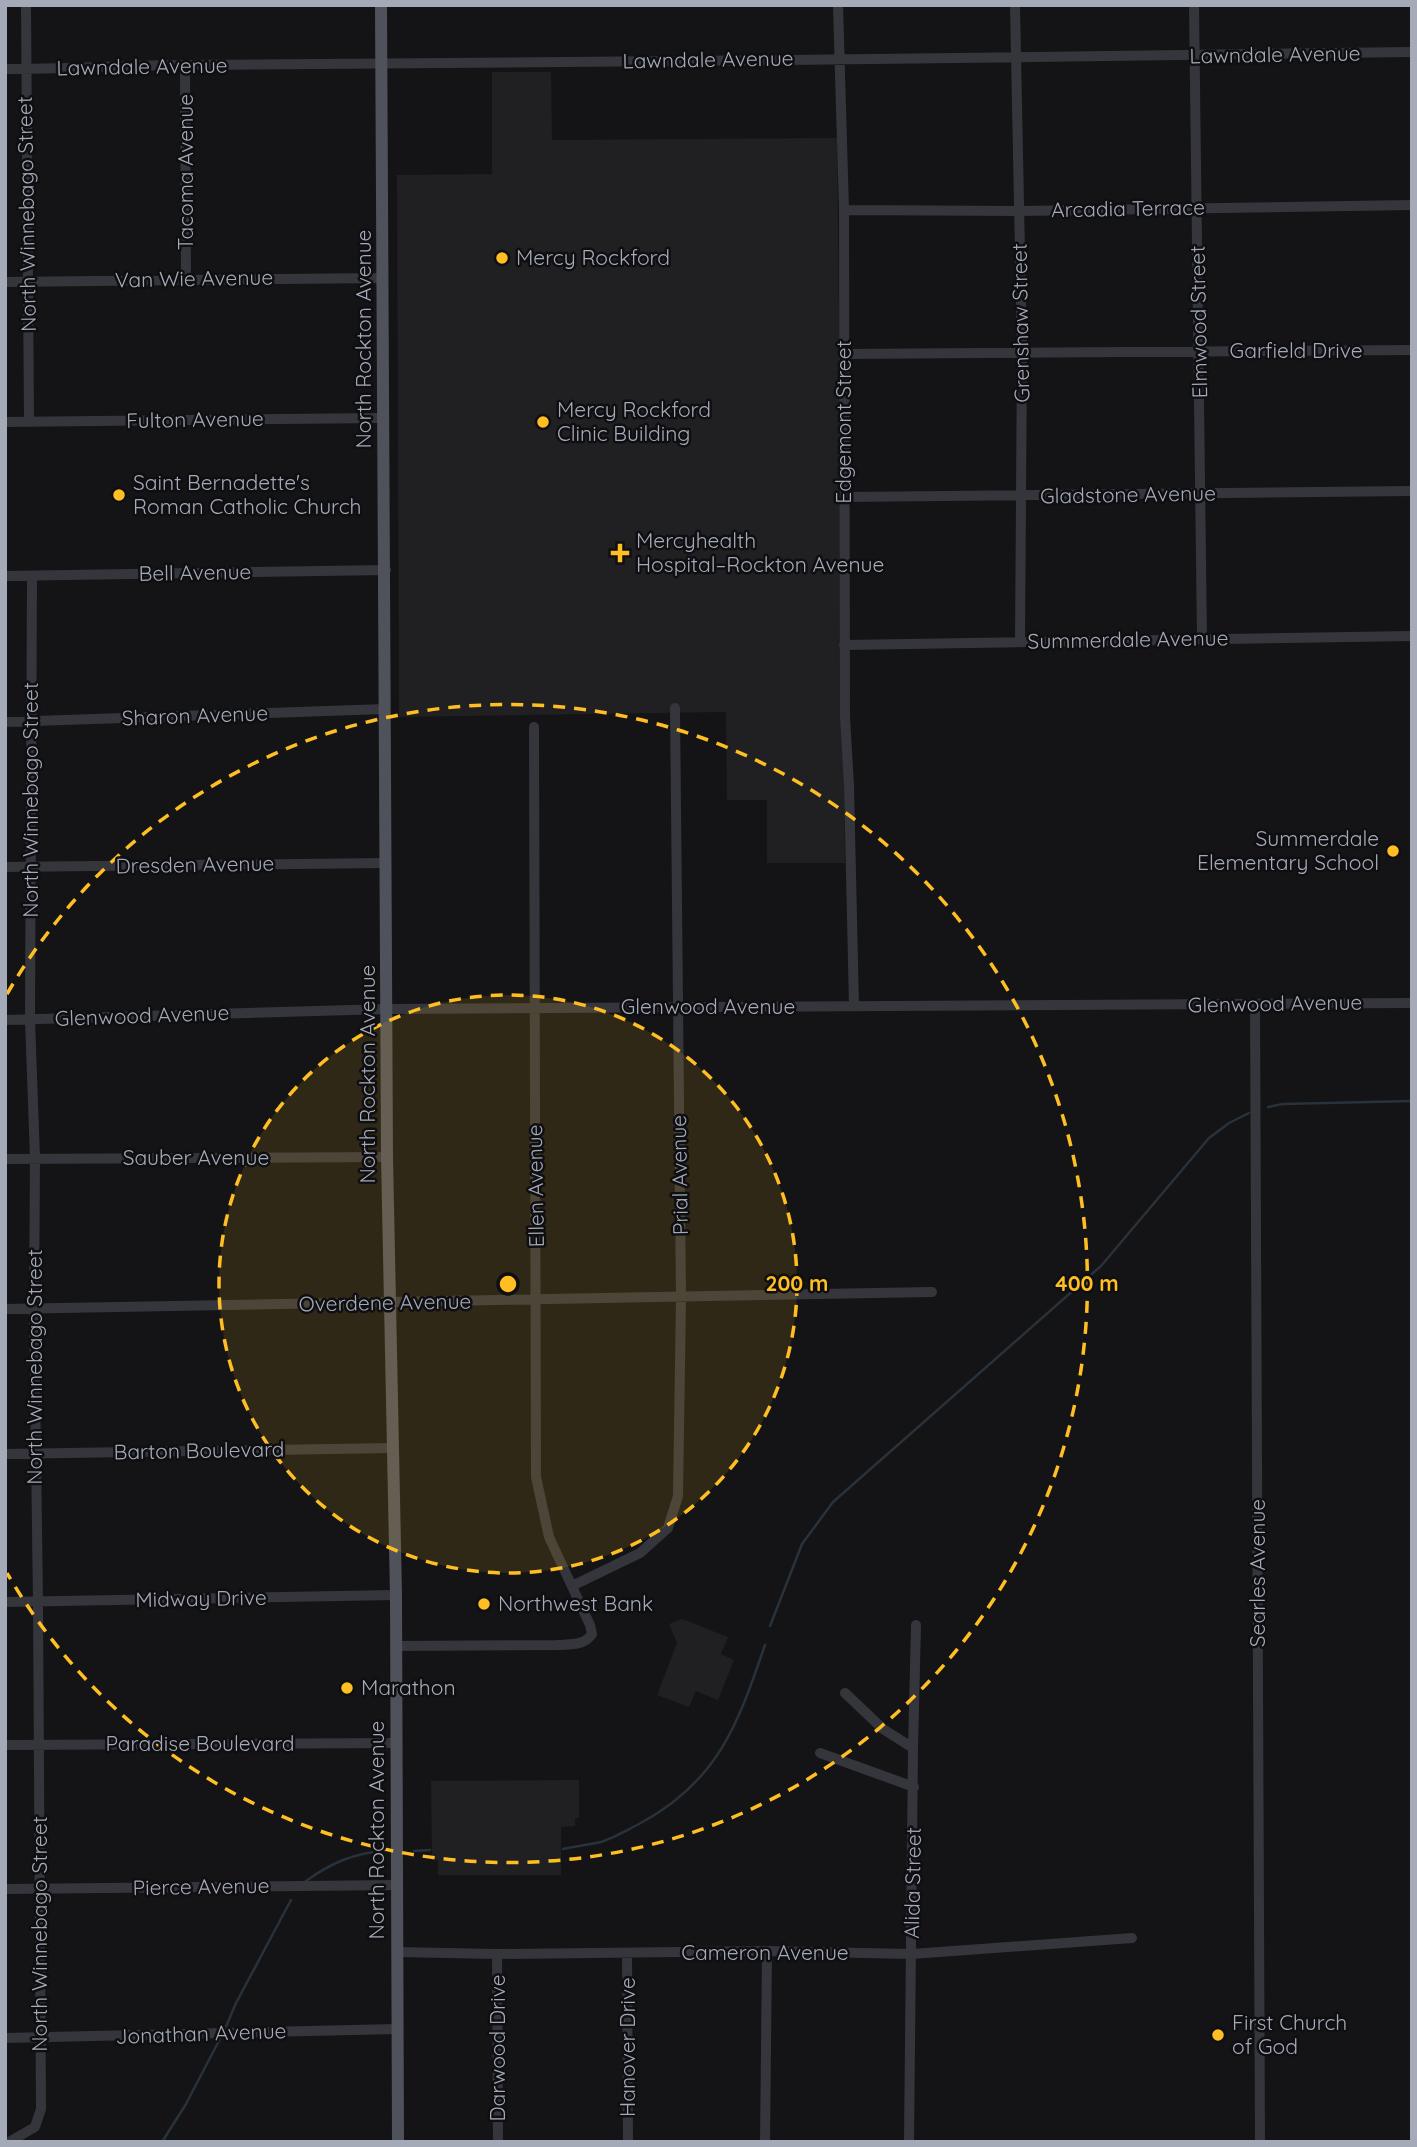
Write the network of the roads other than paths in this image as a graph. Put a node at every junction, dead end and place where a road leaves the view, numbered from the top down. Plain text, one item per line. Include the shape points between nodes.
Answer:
1 (26, 5) edge
2 (381, 5) edge
3 (838, 5) edge
4 (1015, 5) edge
5 (1194, 5) edge
6 (1412, 52) edge
7 (1195, 56) junction
8 (838, 59) junction
9 (1016, 59) junction
10 (186, 65) junction
11 (381, 65) junction
12 (5, 69) edge
13 (25, 69) junction
14 (1412, 205) edge
15 (1197, 207) junction
16 (844, 210) junction
17 (1019, 211) junction
18 (383, 278) junction
19 (186, 279) junction
20 (5, 282) edge
21 (29, 282) junction
22 (1412, 350) edge
23 (1199, 351) junction
24 (1022, 352) junction
25 (844, 354) junction
26 (384, 418) junction
27 (5, 422) edge
28 (29, 422) junction
29 (1412, 492) edge
30 (1201, 494) junction
31 (1022, 496) junction
32 (844, 497) junction
33 (386, 570) junction
34 (5, 576) edge
35 (32, 576) junction
36 (1412, 636) edge
37 (1202, 639) junction
38 (1020, 642) junction
39 (844, 645) junction
40 (675, 708) dead end
41 (385, 709) junction
42 (5, 722) edge
43 (31, 722) junction
44 (534, 727) dead end
45 (386, 863) junction
46 (5, 867) edge
47 (32, 867) junction
48 (1412, 1003) edge
49 (1255, 1004) junction
50 (854, 1006) junction
51 (534, 1008) junction
52 (678, 1008) junction
53 (387, 1009) junction
54 (5, 1020) edge
55 (30, 1020) junction
56 (387, 1157) junction
57 (35, 1158) junction
58 (5, 1159) edge
59 (932, 1292) dead end
60 (681, 1297) junction
61 (537, 1300) junction
62 (390, 1303) junction
63 (5, 1309) edge
64 (34, 1309) junction
65 (393, 1448) junction
66 (36, 1453) junction
67 (5, 1454) edge
68 (572, 1586) junction
69 (396, 1595) junction
70 (5, 1602) edge
71 (38, 1602) junction
72 (916, 1625) dead end
73 (396, 1646) junction
74 (845, 1693) dead end
75 (396, 1743) junction
76 (37, 1744) junction
77 (5, 1745) edge
78 (913, 1748) junction
79 (820, 1753) dead end
80 (914, 1787) junction
81 (397, 1885) junction
82 (5, 1889) edge
83 (40, 1889) junction
84 (1132, 1937) dead end
85 (766, 1951) junction
86 (397, 1952) junction
87 (627, 1953) junction
88 (497, 1954) junction
89 (912, 1954) junction
90 (397, 2029) junction
91 (5, 2038) edge
92 (41, 2038) junction
93 (9, 2142) edge
94 (398, 2142) edge
95 (498, 2142) edge
96 (628, 2142) edge
97 (765, 2142) edge
98 (909, 2142) edge
99 (1260, 2142) edge

1 - 13 street, North Winnebago Street
2 - 11 main road, North Rockton Avenue
3 - 8 street, Edgemont Street
4 - 9 street, Grenshaw Street
5 - 7 street, Elmwood Street
6 - 7 street, Lawndale Avenue
7 - 9 street, Lawndale Avenue
7 - 15 street, Elmwood Street
8 - 9 street, Lawndale Avenue
8 - 11 street, Lawndale Avenue
8 - 16 street, Edgemont Street
9 - 17 street, Grenshaw Street
10 - 11 street, Lawndale Avenue
10 - 13 street, Lawndale Avenue
10 - 19 street, Tacoma Avenue
11 - 18 main road, North Rockton Avenue
12 - 13 street, Lawndale Avenue
13 - 21 street, North Winnebago Street
14 - 15 street, Arcadia Terrace
15 - 17 street, Arcadia Terrace
15 - 23 street, Elmwood Street
16 - 17 street, Arcadia Terrace
16 - 25 street, Edgemont Street
17 - 24 street, Grenshaw Street
18 - 19 street, Van Wie Avenue
18 - 26 main road, North Rockton Avenue
19 - 21 street, Van Wie Avenue
20 - 21 street, Van Wie Avenue
21 - 28 street, North Winnebago Street
22 - 23 street, Garfield Drive
23 - 24 street, Garfield Drive
23 - 30 street, Elmwood Street
24 - 25 street, Garfield Drive
24 - 31 street, Grenshaw Street
25 - 32 street, Edgemont Street
26 - 28 street, Fulton Avenue
26 - 33 main road, North Rockton Avenue
27 - 28 street, Fulton Avenue
29 - 30 street, Gladstone Avenue
30 - 31 street, Gladstone Avenue
30 - 37 street, Elmwood Street
31 - 32 street, Gladstone Avenue
31 - 38 street, Grenshaw Street
32 - 39 street, Edgemont Street
33 - 35 street, Bell Avenue
33 - 41 main road, North Rockton Avenue
34 - 35 street, Bell Avenue
35 - 43 street, North Winnebago Street
36 - 37 street, Summerdale Avenue
37 - 38 street, Summerdale Avenue
38 - 39 street, Summerdale Avenue
39 - 50 street, Edgemont Street
40 - 52 street, Prial Avenue
41 - 43 street, Sharon Avenue
41 - 45 main road, North Rockton Avenue
42 - 43 street, Sharon Avenue
43 - 47 street, North Winnebago Street
44 - 51 street, Ellen Avenue
45 - 47 street, Dresden Avenue
45 - 53 main road, North Rockton Avenue
46 - 47 street, Dresden Avenue
47 - 55 street, North Winnebago Street
48 - 49 street, Glenwood Avenue
49 - 50 street, Glenwood Avenue
49 - 99 street, Searles Avenue
50 - 52 street, Glenwood Avenue
51 - 52 street, Glenwood Avenue
51 - 53 street, Glenwood Avenue
51 - 61 street, Ellen Avenue
52 - 60 street, Prial Avenue
53 - 55 street, Glenwood Avenue
53 - 56 main road, North Rockton Avenue
54 - 55 street, Glenwood Avenue
55 - 57 street, North Winnebago Street
56 - 57 street, Sauber Avenue
56 - 62 main road, North Rockton Avenue
57 - 58 street, Sauber Avenue
57 - 64 street, North Winnebago Street
59 - 60 street, Overdene Avenue
60 - 61 street, Overdene Avenue
60 - 68 street, Prial Avenue via 678,1496 668,1528 639,1553
61 - 62 street, Overdene Avenue
61 - 68 street, Ellen Avenue via 536,1477 549,1538
62 - 64 street, Overdene Avenue
62 - 65 main road, North Rockton Avenue
63 - 64 street, Overdene Avenue
64 - 66 street, North Winnebago Street
65 - 66 street, Barton Boulevard
65 - 69 main road, North Rockton Avenue
66 - 67 street, Barton Boulevard
66 - 71 street, North Winnebago Street
68 - 73 street, Ellen Avenue via 592,1634 580,1644
69 - 71 street, Midway Drive
69 - 73 main road, North Rockton Avenue
70 - 71 street, Midway Drive
71 - 76 street, North Winnebago Street
72 - 78 street, Alida Street
73 - 75 main road, North Rockton Avenue
74 - 78 street via 883,1730
75 - 76 street, Paradise Boulevard
75 - 81 main road, North Rockton Avenue
76 - 77 street, Paradise Boulevard
76 - 83 street, North Winnebago Street
78 - 80 street, Alida Street
79 - 80 street
80 - 89 street, Alida Street
81 - 83 street, Pierce Avenue
81 - 86 main road, North Rockton Avenue
82 - 83 street, Pierce Avenue
83 - 92 street, North Winnebago Street
84 - 89 street, Cameron Avenue
85 - 87 street, Cameron Avenue
85 - 89 street, Cameron Avenue
85 - 97 street
86 - 88 street, Cameron Avenue
86 - 90 main road, North Rockton Avenue
87 - 88 street, Cameron Avenue
87 - 96 street, Hanover Drive
88 - 95 street, Darwood Drive
89 - 98 street, Alida Street
90 - 92 street, Jonathan Avenue
90 - 94 main road, North Rockton Avenue
91 - 92 street, Jonathan Avenue
92 - 93 street, North Winnebago Street via 41,2109 35,2127

